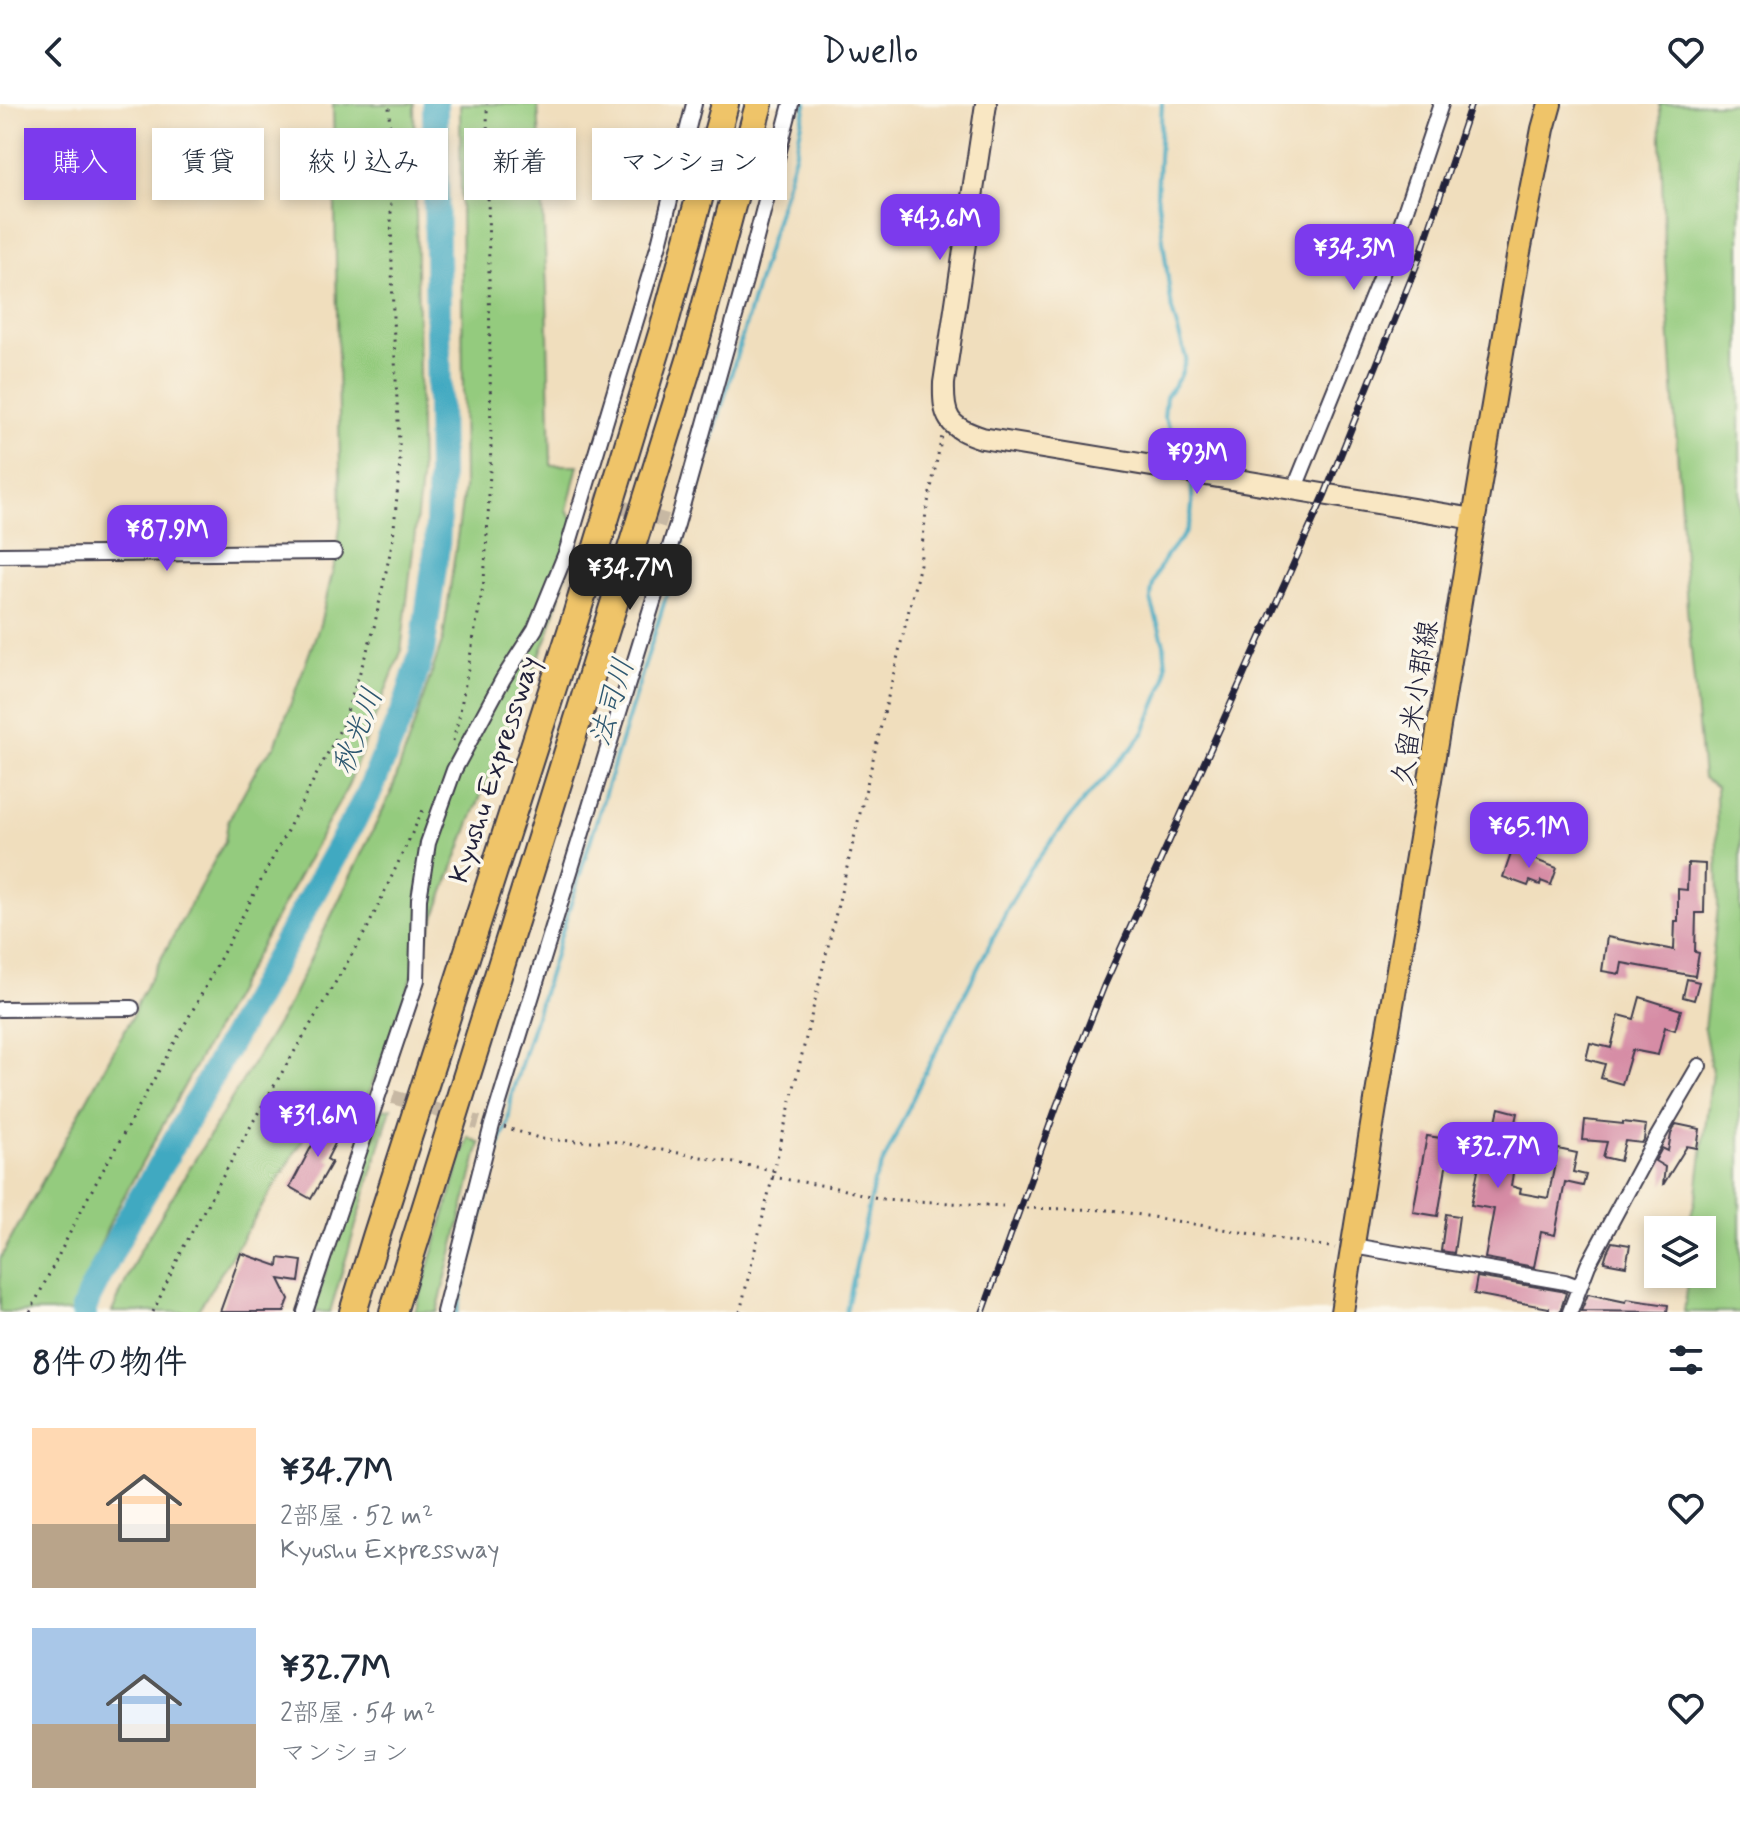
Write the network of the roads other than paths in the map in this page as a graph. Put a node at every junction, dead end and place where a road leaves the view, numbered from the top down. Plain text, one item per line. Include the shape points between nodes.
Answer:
1 (694, 104) edge
2 (725, 104) edge
3 (759, 104) edge
4 (791, 104) edge
5 (986, 104) edge
6 (1441, 104) edge
7 (1550, 104) edge
8 (1294, 490) junction
9 (1474, 519) junction
10 (334, 552) dead end
11 (0, 555) edge
12 (132, 1008) dead end
13 (0, 1009) edge
14 (1699, 1066) dead end
15 (1353, 1246) junction
16 (1579, 1287) junction
17 (305, 1312) edge
18 (353, 1312) edge
19 (393, 1312) edge
20 (444, 1312) edge
21 (1342, 1312) edge
22 (1570, 1312) edge

1 - 17 street via 590,498 535,629 454,770 428,843 419,899 417,980 386,1095
2 - 18 highway, Kyushu Expressway via 575,619
3 - 19 highway via 696,341
4 - 20 street via 746,277 485,1124
5 - 8 street via 944,383 947,416 966,433 982,438
6 - 8 street via 1396,239
7 - 9 main road, 久留米小郡線
8 - 9 street
9 - 15 main road, 久留米小郡線
10 - 11 street
12 - 13 street
14 - 16 street
15 - 16 street
15 - 21 main road, 久留米小郡線
16 - 22 street

